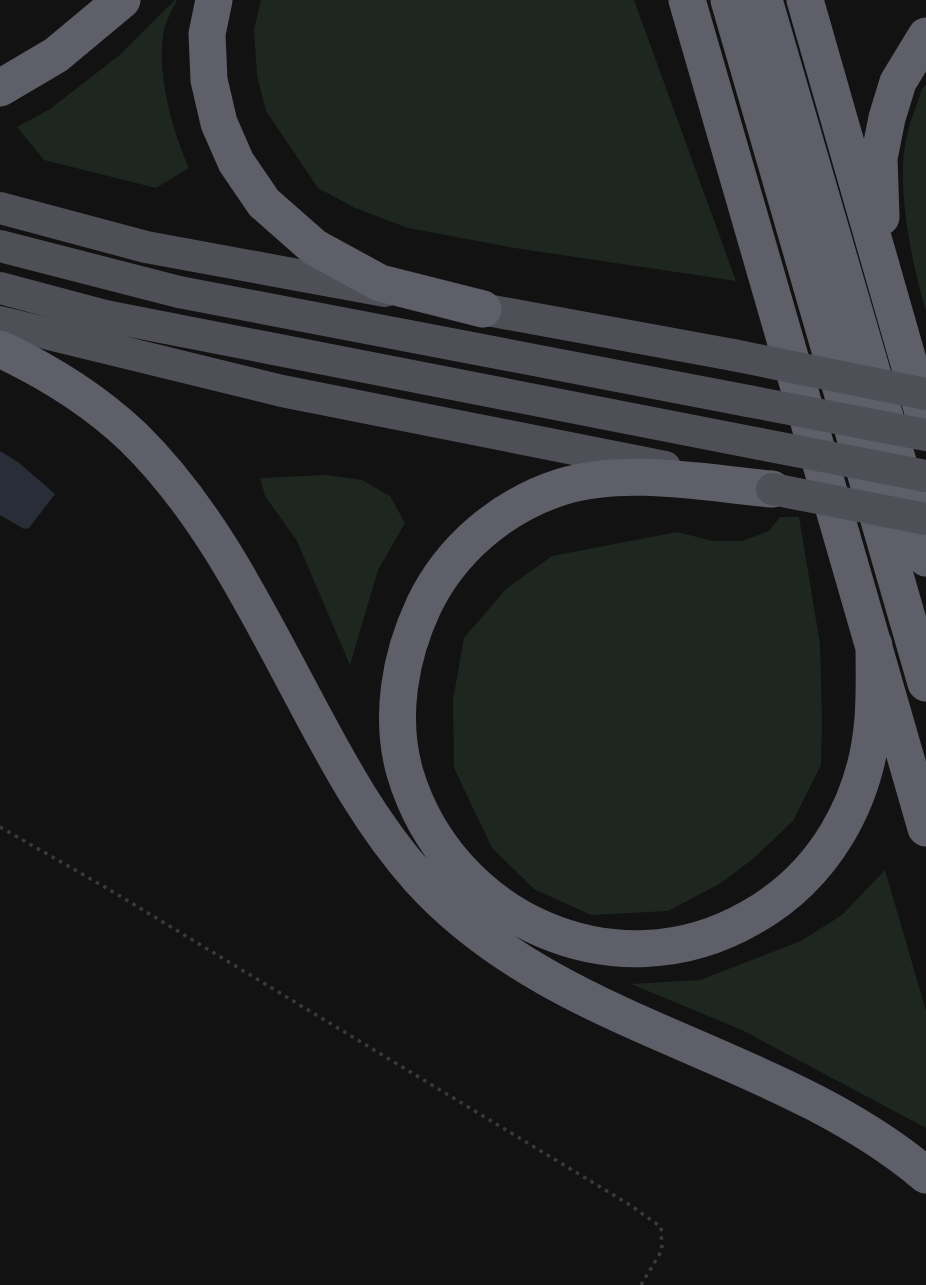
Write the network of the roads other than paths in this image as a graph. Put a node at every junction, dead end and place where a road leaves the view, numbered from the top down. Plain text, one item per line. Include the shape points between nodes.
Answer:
1 (122, 0) edge
2 (214, 0) edge
3 (677, 0) edge
4 (687, 0) edge
5 (729, 0) edge
6 (764, 0) edge
7 (805, 0) edge
8 (926, 36) edge
9 (707, 72) junction
10 (0, 88) edge
11 (0, 208) edge
12 (0, 246) edge
13 (883, 274) junction
14 (0, 288) edge
15 (483, 309) junction
16 (0, 322) edge
17 (0, 348) edge
18 (926, 394) edge
19 (926, 423) edge
20 (926, 435) edge
21 (926, 476) edge
22 (772, 489) junction
23 (926, 519) edge
24 (926, 558) edge
25 (874, 645) junction
26 (926, 682) edge
27 (926, 828) edge
28 (926, 1175) edge

1 - 10 highway via 56,55
2 - 15 highway via 207,34 216,112 236,162 264,203 314,247 380,283
3 - 9 highway
4 - 9 highway
5 - 26 highway
6 - 24 highway
7 - 13 highway
8 - 13 highway via 898,82 879,158
9 - 25 highway
11 - 15 main road via 146,247
12 - 20 main road, bridge via 179,292
13 - 19 highway
14 - 21 main road, bridge via 105,316
15 - 18 main road, bridge
16 - 22 main road via 282,391
17 - 28 highway via 100,409 134,438 189,503 248,596 367,809 446,905 519,962 691,1047 810,1099 875,1137
22 - 23 main road, bridge
22 - 25 highway via 626,476 600,480 562,487 533,499 471,539 431,591 405,653 399,683 404,771 445,853 480,890 515,917 580,943 658,949 699,942 735,927 769,908 798,883 837,835 864,772 873,719
25 - 27 highway

